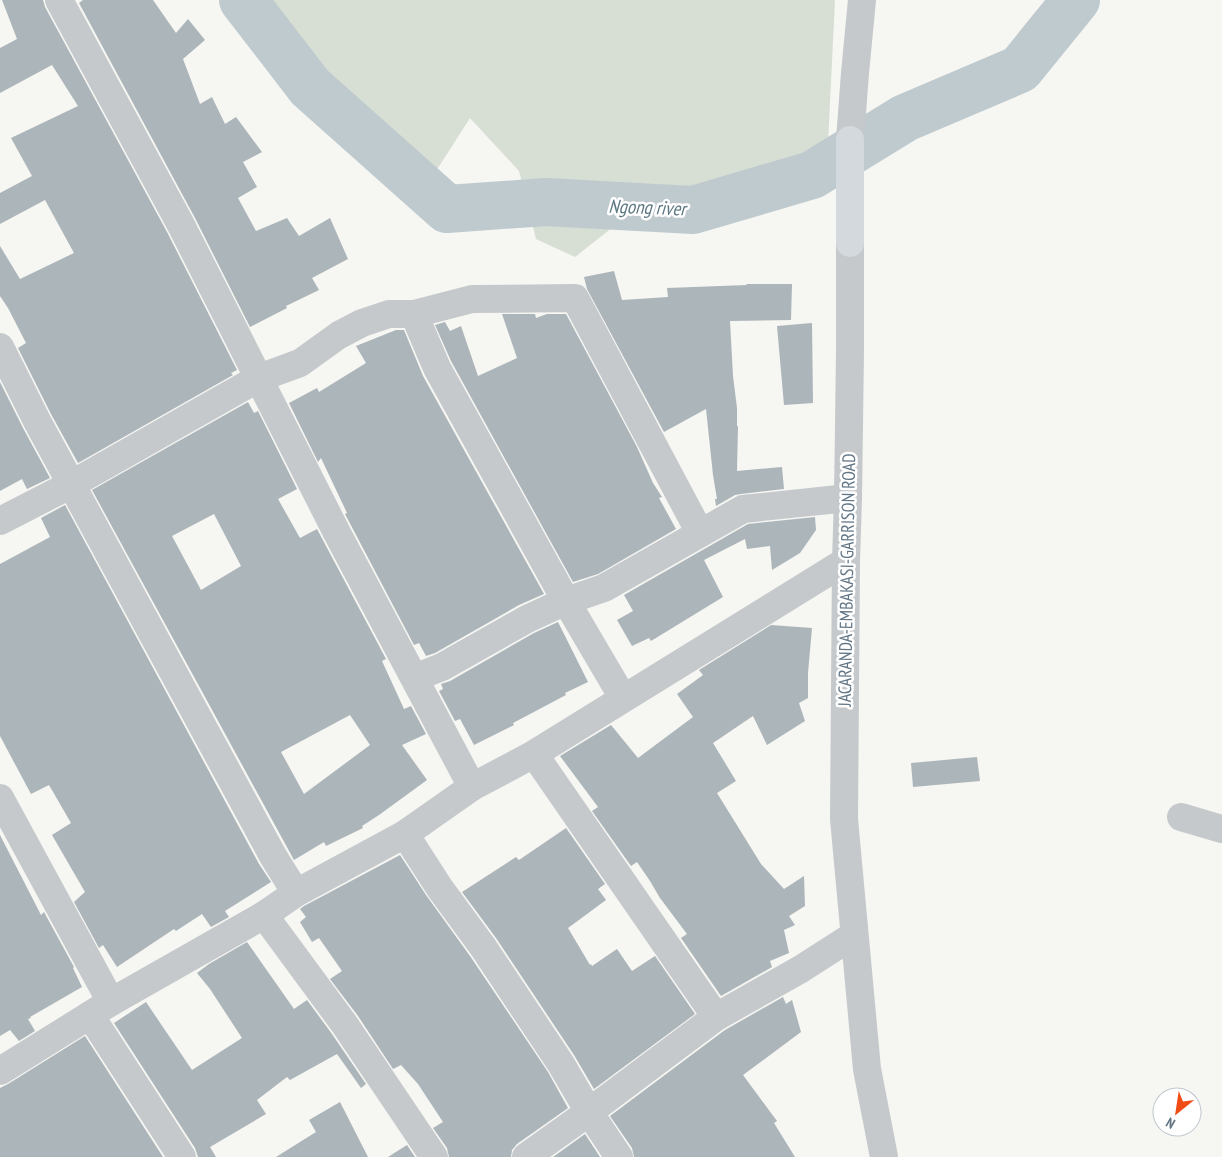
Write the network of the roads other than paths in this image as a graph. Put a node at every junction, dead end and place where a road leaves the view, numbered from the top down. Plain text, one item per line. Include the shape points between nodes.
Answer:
1 (59, 0) edge
2 (862, 0) edge
3 (850, 140) joint
4 (850, 243) joint
5 (414, 314) junction
6 (0, 347) edge
7 (258, 378) junction
8 (72, 484) junction
9 (848, 498) junction
10 (0, 521) edge
11 (700, 533) junction
12 (846, 561) junction
13 (566, 601) junction
14 (414, 678) junction
15 (623, 698) junction
16 (534, 754) junction
17 (472, 786) junction
18 (0, 798) edge
19 (1181, 817) dead end
20 (1222, 829) edge
21 (405, 834) junction
22 (296, 894) junction
23 (264, 915) junction
24 (854, 935) junction
25 (100, 1009) junction
26 (716, 1017) junction
27 (0, 1071) edge
28 (589, 1112) junction
29 (182, 1157) edge
30 (434, 1157) edge
31 (526, 1157) edge
32 (619, 1157) edge
33 (884, 1157) edge

1 - 7 street via 181,224
2 - 3 street, JACARANDA-EMBAKASI-GARRISON ROAD
3 - 4 main road, JACARANDA-EMBAKASI-GARRISON ROAD
4 - 9 street, JACARANDA-EMBAKASI-GARRISON ROAD
5 - 7 street via 389,314 362,323 300,363
5 - 11 street via 472,299 575,298
5 - 13 street via 437,368
6 - 8 street
7 - 8 street
7 - 14 street
8 - 10 street
8 - 22 street
9 - 11 street via 743,509
9 - 12 street, JACARANDA-EMBAKASI-GARRISON ROAD
11 - 13 street via 604,588
12 - 15 street
12 - 24 street, JACARANDA-EMBAKASI-GARRISON ROAD via 844,819
13 - 14 street via 526,619 442,667
13 - 15 street
14 - 17 street
15 - 16 street
16 - 17 street
16 - 26 street
17 - 21 street
18 - 25 street via 93,968
19 - 20 street
21 - 22 street
21 - 28 street via 561,1064
22 - 23 street
23 - 25 street
23 - 30 street via 345,1025
24 - 26 street
24 - 33 street, JACARANDA-EMBAKASI-GARRISON ROAD via 867,1069
25 - 27 street
25 - 29 street
26 - 28 street
28 - 31 street
28 - 32 street

